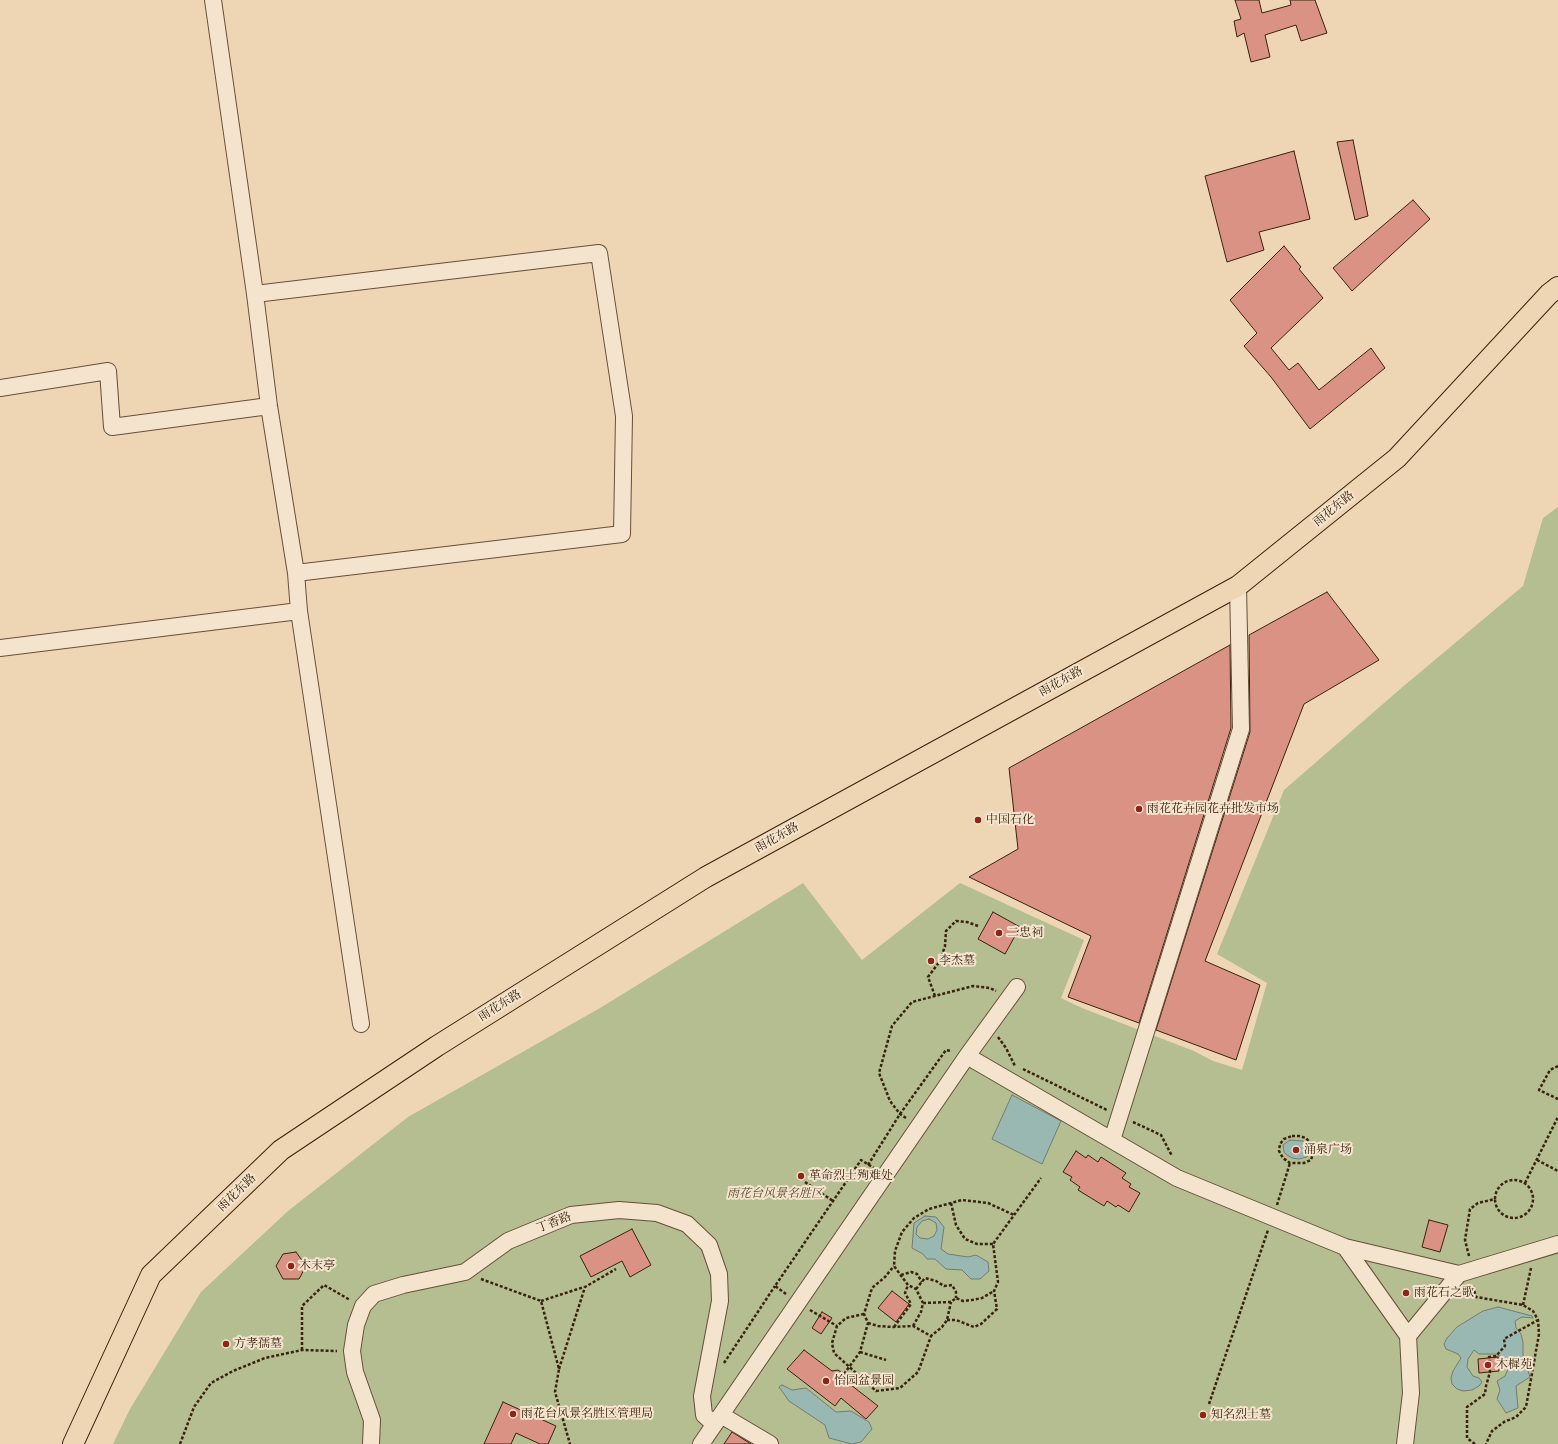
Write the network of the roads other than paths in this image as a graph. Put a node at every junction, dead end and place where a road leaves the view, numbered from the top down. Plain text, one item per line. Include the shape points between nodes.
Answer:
1 (213, 0) edge
2 (1558, 276) edge
3 (1554, 291) edge
4 (255, 294) junction
5 (0, 388) edge
6 (270, 406) junction
7 (296, 573) junction
8 (1238, 586) junction
9 (299, 611) junction
10 (0, 648) edge
11 (1013, 993) road end
12 (361, 1024) dead end
13 (967, 1056) junction
14 (1112, 1140) junction
15 (1558, 1244) edge
16 (1345, 1247) junction
17 (1468, 1277) junction
18 (1408, 1336) junction
19 (718, 1420) junction
20 (73, 1444) edge
21 (370, 1444) edge
22 (701, 1444) edge
23 (770, 1444) edge
24 (1405, 1444) edge

1 - 4 street
2 - 3 main road, 雨花东路
3 - 8 main road, 雨花东路 via 1397,458
4 - 6 street
4 - 7 street via 598,253 624,416 622,534
5 - 6 street via 108,372 112,427
6 - 7 street
7 - 9 street
8 - 14 street via 1241,729
8 - 20 main road, 雨花东路 via 706,877 444,1042 281,1150 151,1275
9 - 10 street
9 - 12 street
11 - 13 street
13 - 14 street via 1011,1072
13 - 19 street
14 - 16 street via 1177,1178
15 - 17 street
16 - 17 street
16 - 18 street
17 - 18 street
18 - 24 street via 1411,1393
19 - 21 street, 丁香路 via 704,1415 702,1396 720,1301 719,1274 709,1245 687,1224 656,1213 619,1210 571,1215 508,1241 465,1272 374,1294 363,1306 356,1325 352,1351 355,1372 372,1420
19 - 22 street
19 - 23 street

